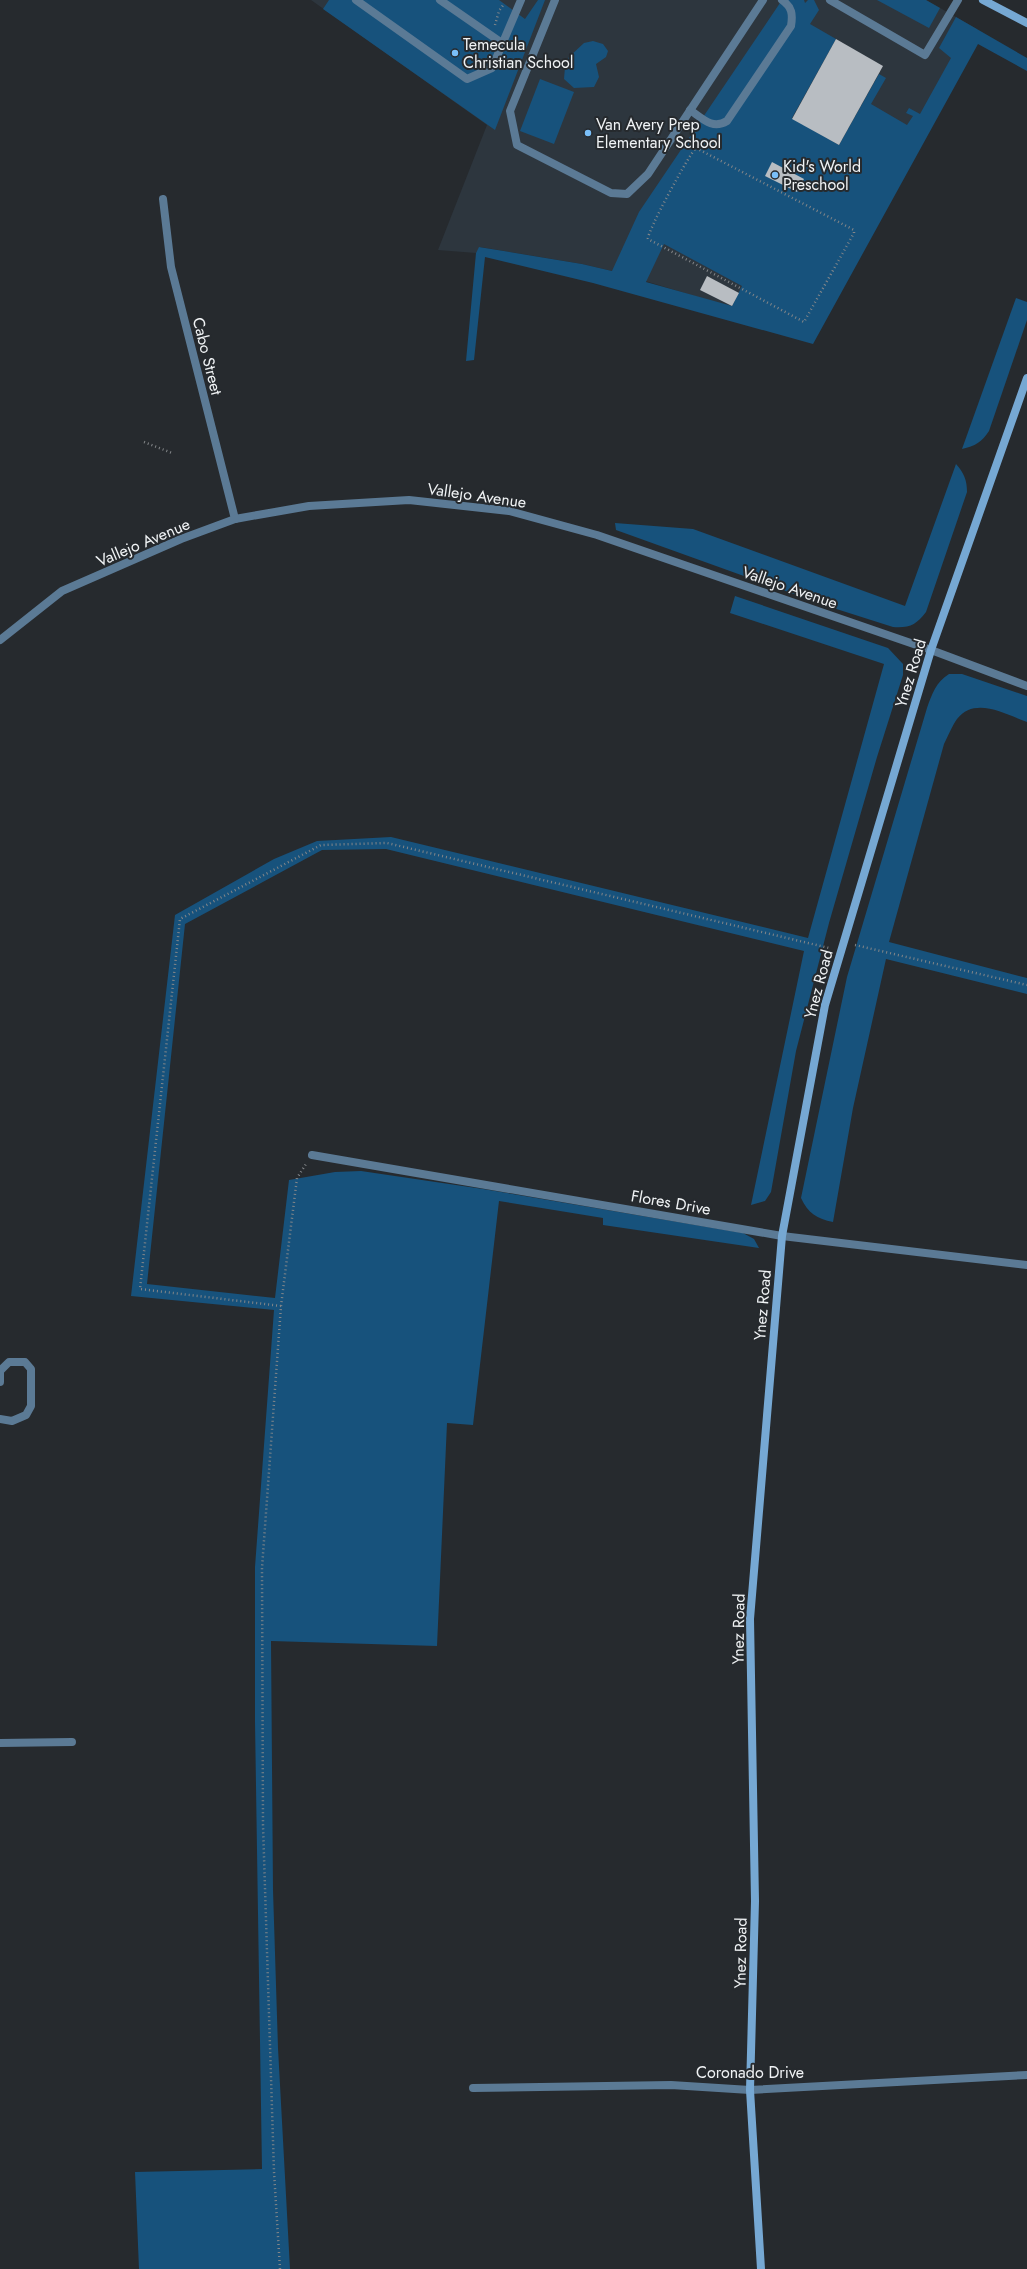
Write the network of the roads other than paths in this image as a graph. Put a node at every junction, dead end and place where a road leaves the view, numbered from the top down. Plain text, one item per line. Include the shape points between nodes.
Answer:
1 (356, 0) edge
2 (440, 0) edge
3 (521, 0) edge
4 (555, 0) edge
5 (763, 0) edge
6 (782, 0) edge
7 (830, 0) edge
8 (958, 0) edge
9 (983, 0) edge
10 (1027, 23) edge
11 (502, 43) junction
12 (690, 110) junction
13 (163, 199) dead end
14 (1027, 378) edge
15 (235, 519) junction
16 (0, 640) edge
17 (931, 650) junction
18 (1027, 686) edge
19 (312, 1155) road end
20 (782, 1236) junction
21 (1027, 1265) edge
22 (0, 1382) edge
23 (0, 1419) edge
24 (72, 1742) dead end
25 (0, 1743) edge
26 (1027, 2075) edge
27 (473, 2088) dead end
28 (750, 2090) junction
29 (761, 2269) edge

1 - 11 street via 467,79 492,68
2 - 11 street
3 - 11 street
4 - 12 street via 510,111 517,145 610,193 627,194 648,174
5 - 12 street
6 - 12 street via 788,4 793,14 791,26 727,121 721,125 712,125
7 - 8 street via 925,55
9 - 10 main road
13 - 15 street, Cabo Street via 171,268
14 - 17 main road, Ynez Road
15 - 16 street, Vallejo Avenue via 62,591
15 - 17 street, Vallejo Avenue via 308,506 409,500 509,511 597,535
17 - 18 street, Vallejo Avenue
17 - 20 main road, Ynez Road via 825,1005
19 - 20 street, Flores Drive
20 - 21 street, Flores Drive
20 - 28 main road, Ynez Road via 750,1619 755,1900
22 - 23 street via 0,1371 9,1362 25,1362 31,1369 31,1406 26,1415 12,1421
24 - 25 street
26 - 28 street, Coronado Drive
27 - 28 street, Coronado Drive via 671,2085
28 - 29 main road, Ynez Road

